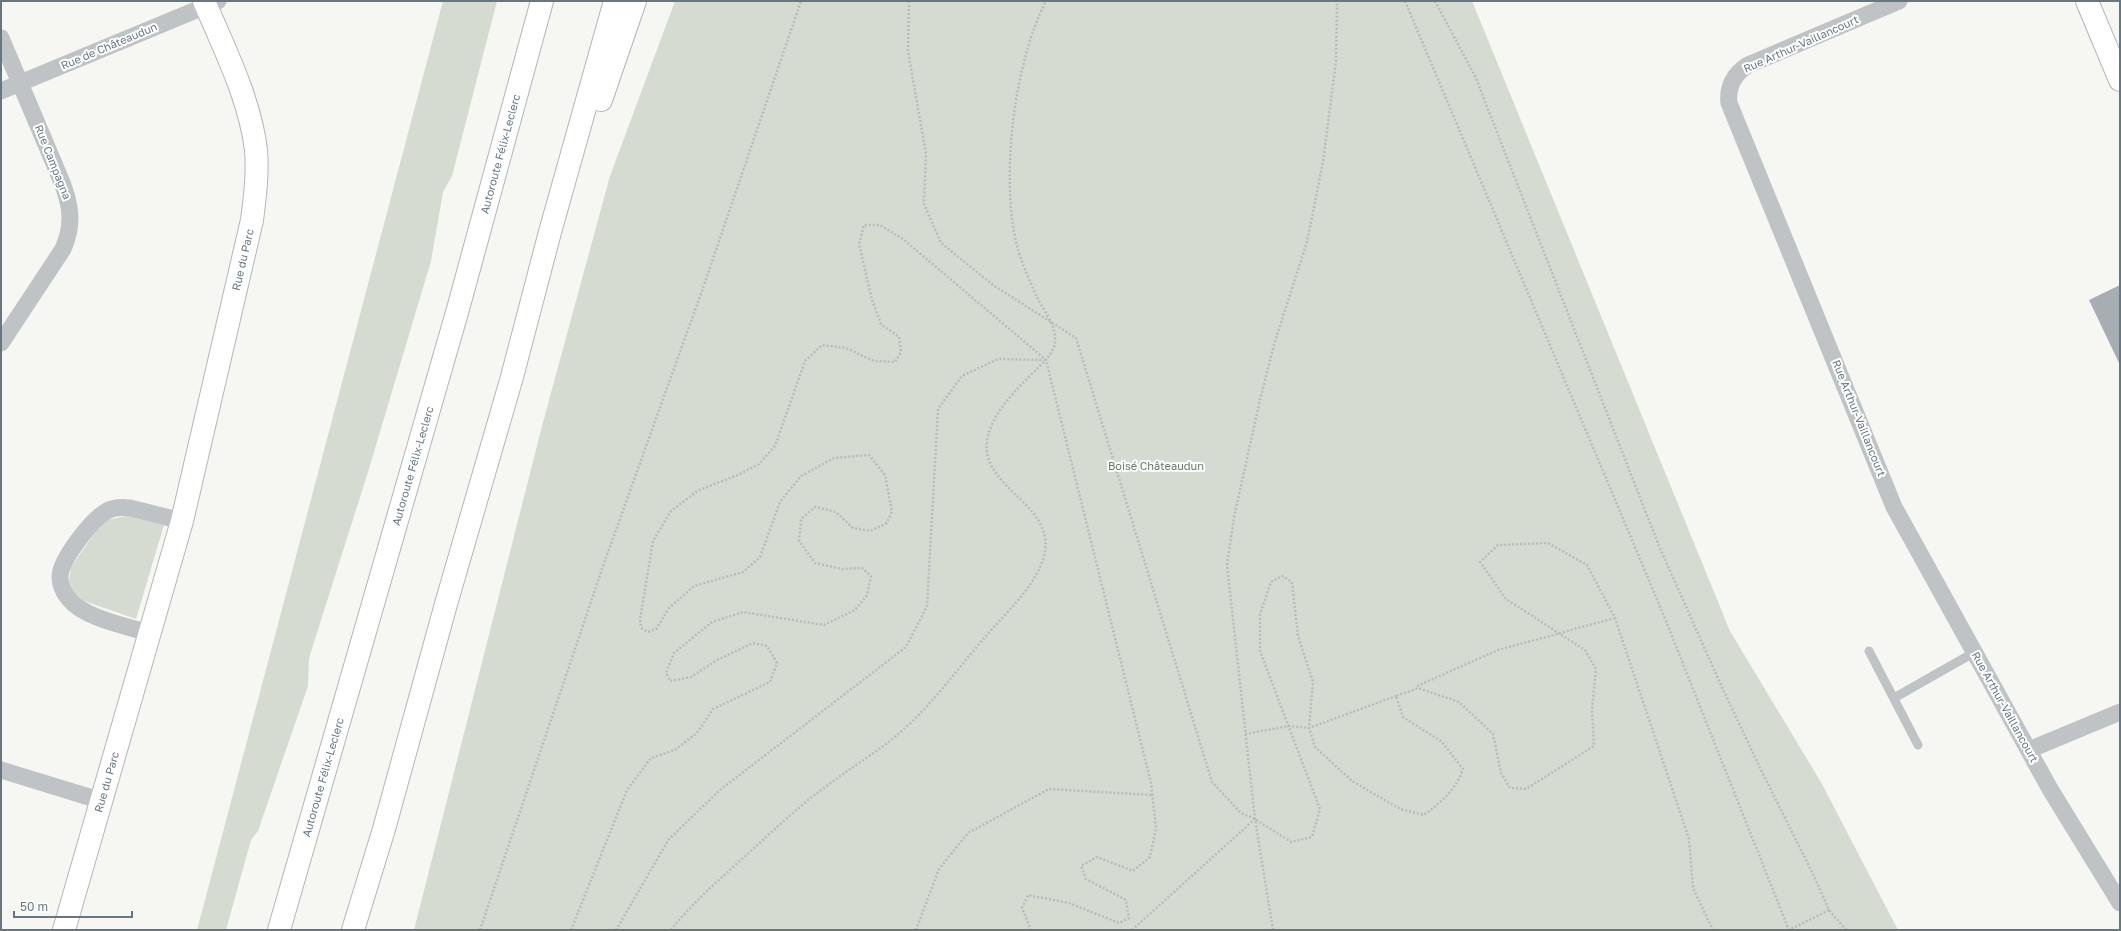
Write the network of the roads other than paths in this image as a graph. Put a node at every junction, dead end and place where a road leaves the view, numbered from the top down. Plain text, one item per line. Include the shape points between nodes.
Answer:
1 (530, 1) edge
2 (542, 1) edge
3 (615, 1) edge
4 (635, 1) edge
5 (1900, 1) edge
6 (2087, 1) edge
7 (209, 3) edge
8 (1, 38) edge
9 (2120, 80) edge
10 (21, 83) junction
11 (1, 92) edge
12 (497, 164) junction
13 (561, 192) junction
14 (1, 343) edge
15 (182, 522) junction
16 (149, 633) junction
17 (1869, 651) dead end
18 (1975, 652) junction
19 (1894, 698) junction
20 (2120, 712) edge
21 (1918, 745) dead end
22 (2029, 750) junction
23 (1, 770) edge
24 (102, 801) junction
25 (2120, 903) edge
26 (64, 930) edge
27 (279, 930) edge
28 (353, 930) edge

1 - 12 main road
2 - 12 main road, Autoroute Félix-Leclerc
3 - 13 main road
4 - 13 main road via 603,96
5 - 18 street, Rue Arthur-Vaillancourt via 1748,65 1732,81 1728,92 1729,104 1894,507
6 - 9 main road
7 - 10 street, Rue de Châteaudun
7 - 15 main road, Rue du Parc via 248,111 256,151 255,198 247,244
8 - 10 street, Rue Campagna
10 - 11 street, Rue de Châteaudun
10 - 14 street, Rue Campagna via 70,203 71,225 56,262
12 - 27 main road, Autoroute Félix-Leclerc via 458,309
13 - 28 main road via 512,377
15 - 16 main road, Rue du Parc
15 - 16 street via 130,508 108,510 93,522 61,570 62,588 69,600 80,610
16 - 24 main road, Rue du Parc
17 - 19 lane
18 - 19 lane
18 - 22 street, Rue Arthur-Vaillancourt
19 - 21 lane
20 - 22 street
22 - 25 street, Rue Arthur-Vaillancourt
23 - 24 street
24 - 26 main road, Rue du Parc

